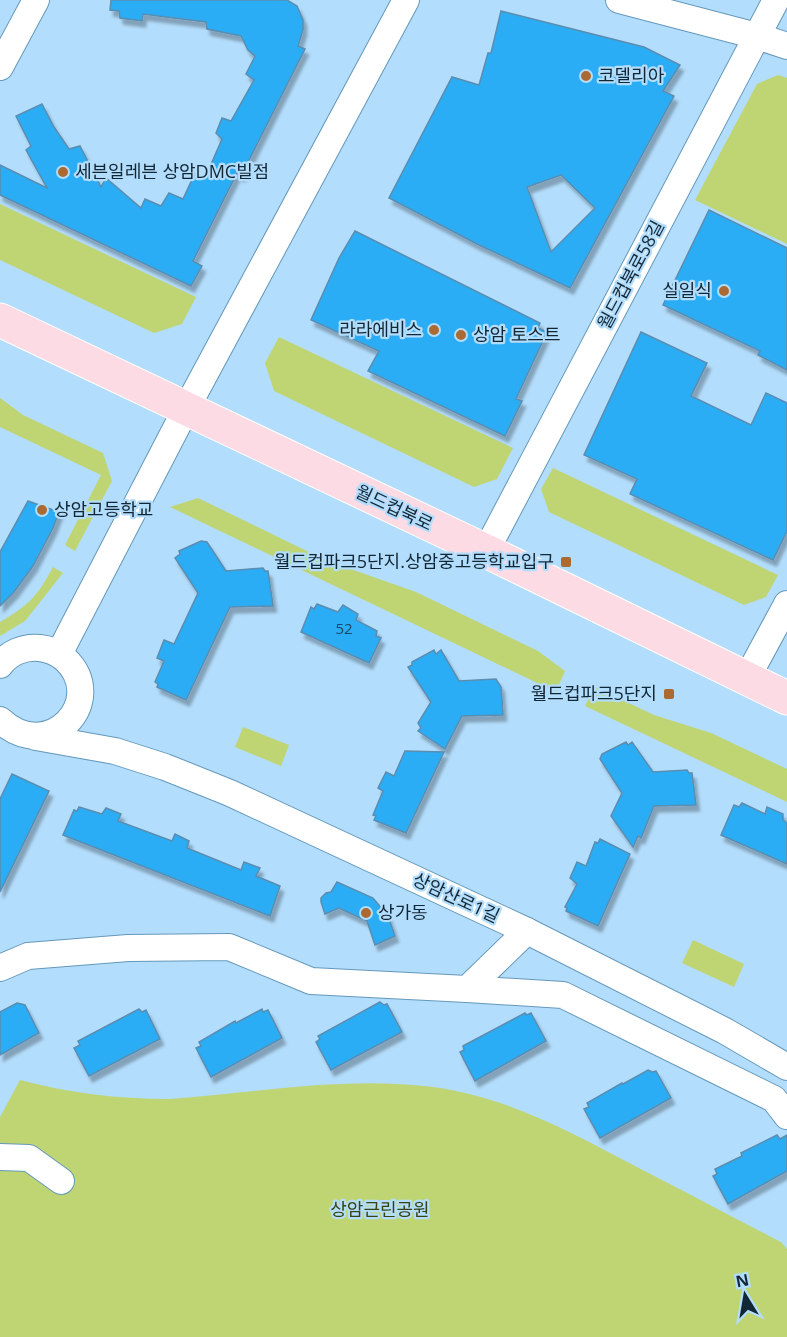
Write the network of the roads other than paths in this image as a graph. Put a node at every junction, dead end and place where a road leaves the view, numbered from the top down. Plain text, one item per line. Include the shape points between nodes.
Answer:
1 (36, 0) edge
2 (406, 0) edge
3 (619, 0) edge
4 (776, 0) edge
5 (757, 36) junction
6 (787, 46) edge
7 (0, 67) edge
8 (0, 320) edge
9 (186, 410) junction
10 (486, 551) junction
11 (787, 604) edge
12 (59, 654) junction
13 (0, 665) edge
14 (747, 678) junction
15 (787, 698) edge
16 (79, 700) junction
17 (2, 730) edge
18 (36, 737) junction
19 (115, 751) junction
20 (526, 931) junction
21 (0, 968) edge
22 (467, 989) junction
23 (787, 1067) edge
24 (787, 1116) edge
25 (0, 1157) edge
26 (61, 1181) dead end

1 - 7 street
2 - 9 street
3 - 5 street
4 - 5 street, 월드컵북로58길
5 - 6 street
5 - 10 street, 월드컵북로58길
8 - 9 main road, 월드컵북로
9 - 10 main road, 월드컵북로
9 - 12 street
10 - 14 main road, 월드컵북로
11 - 14 street
12 - 13 street via 33,647 18,651
12 - 16 street via 71,666 79,685
14 - 15 main road, 월드컵북로
16 - 18 street via 67,723 55,732
16 - 19 street via 83,717
17 - 18 street, 상암산로1길
18 - 19 street, 상암산로1길
19 - 20 street, 상암산로1길 via 230,793
20 - 22 street
20 - 23 street, 상암산로1길 via 725,1031
21 - 22 street via 28,956 129,948 229,947 311,981
22 - 24 street via 563,995 774,1099
25 - 26 street via 29,1158

